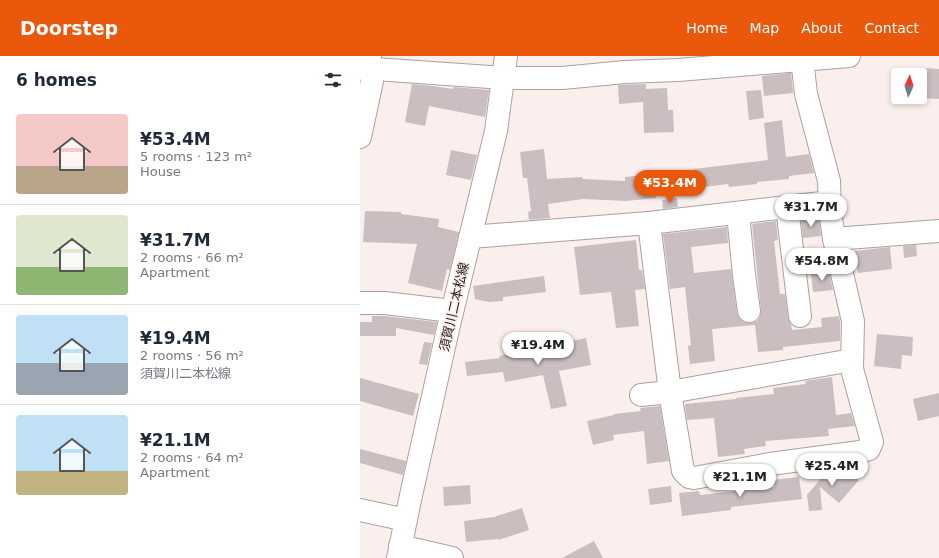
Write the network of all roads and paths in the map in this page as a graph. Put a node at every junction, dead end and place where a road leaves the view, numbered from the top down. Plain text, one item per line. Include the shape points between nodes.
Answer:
1 (506, 56) edge
2 (849, 56) edge
3 (802, 59) junction
4 (366, 64) edge
5 (504, 78) junction
6 (360, 137) edge
7 (830, 202) junction
8 (787, 207) junction
9 (738, 213) junction
10 (649, 223) junction
11 (939, 231) edge
12 (470, 237) junction
13 (834, 240) junction
14 (360, 303) edge
15 (452, 311) junction
16 (749, 311) dead end
17 (800, 316) dead end
18 (852, 360) junction
19 (670, 392) junction
20 (641, 396) dead end
21 (360, 510) edge
22 (406, 520) junction
23 (399, 552) edge
24 (452, 558) edge

1 - 5 street, 須賀川二本松線
2 - 3 street
3 - 5 street via 562,78
3 - 7 street via 806,94 829,180
4 - 5 street
4 - 6 street via 372,81
5 - 12 street, 須賀川二本松線 via 496,131
7 - 8 street
7 - 13 street
8 - 9 street
8 - 17 street
9 - 10 street
9 - 16 street
10 - 12 street
10 - 19 street
11 - 13 street
12 - 15 street, 須賀川二本松線
13 - 18 street via 853,321
14 - 15 street via 398,304
15 - 22 street, 須賀川二本松線
18 - 19 street
18 - 19 street via 855,383 872,442 869,449 860,452 689,477 683,471
19 - 20 street
21 - 22 street
22 - 23 street, 須賀川二本松線
23 - 24 street

